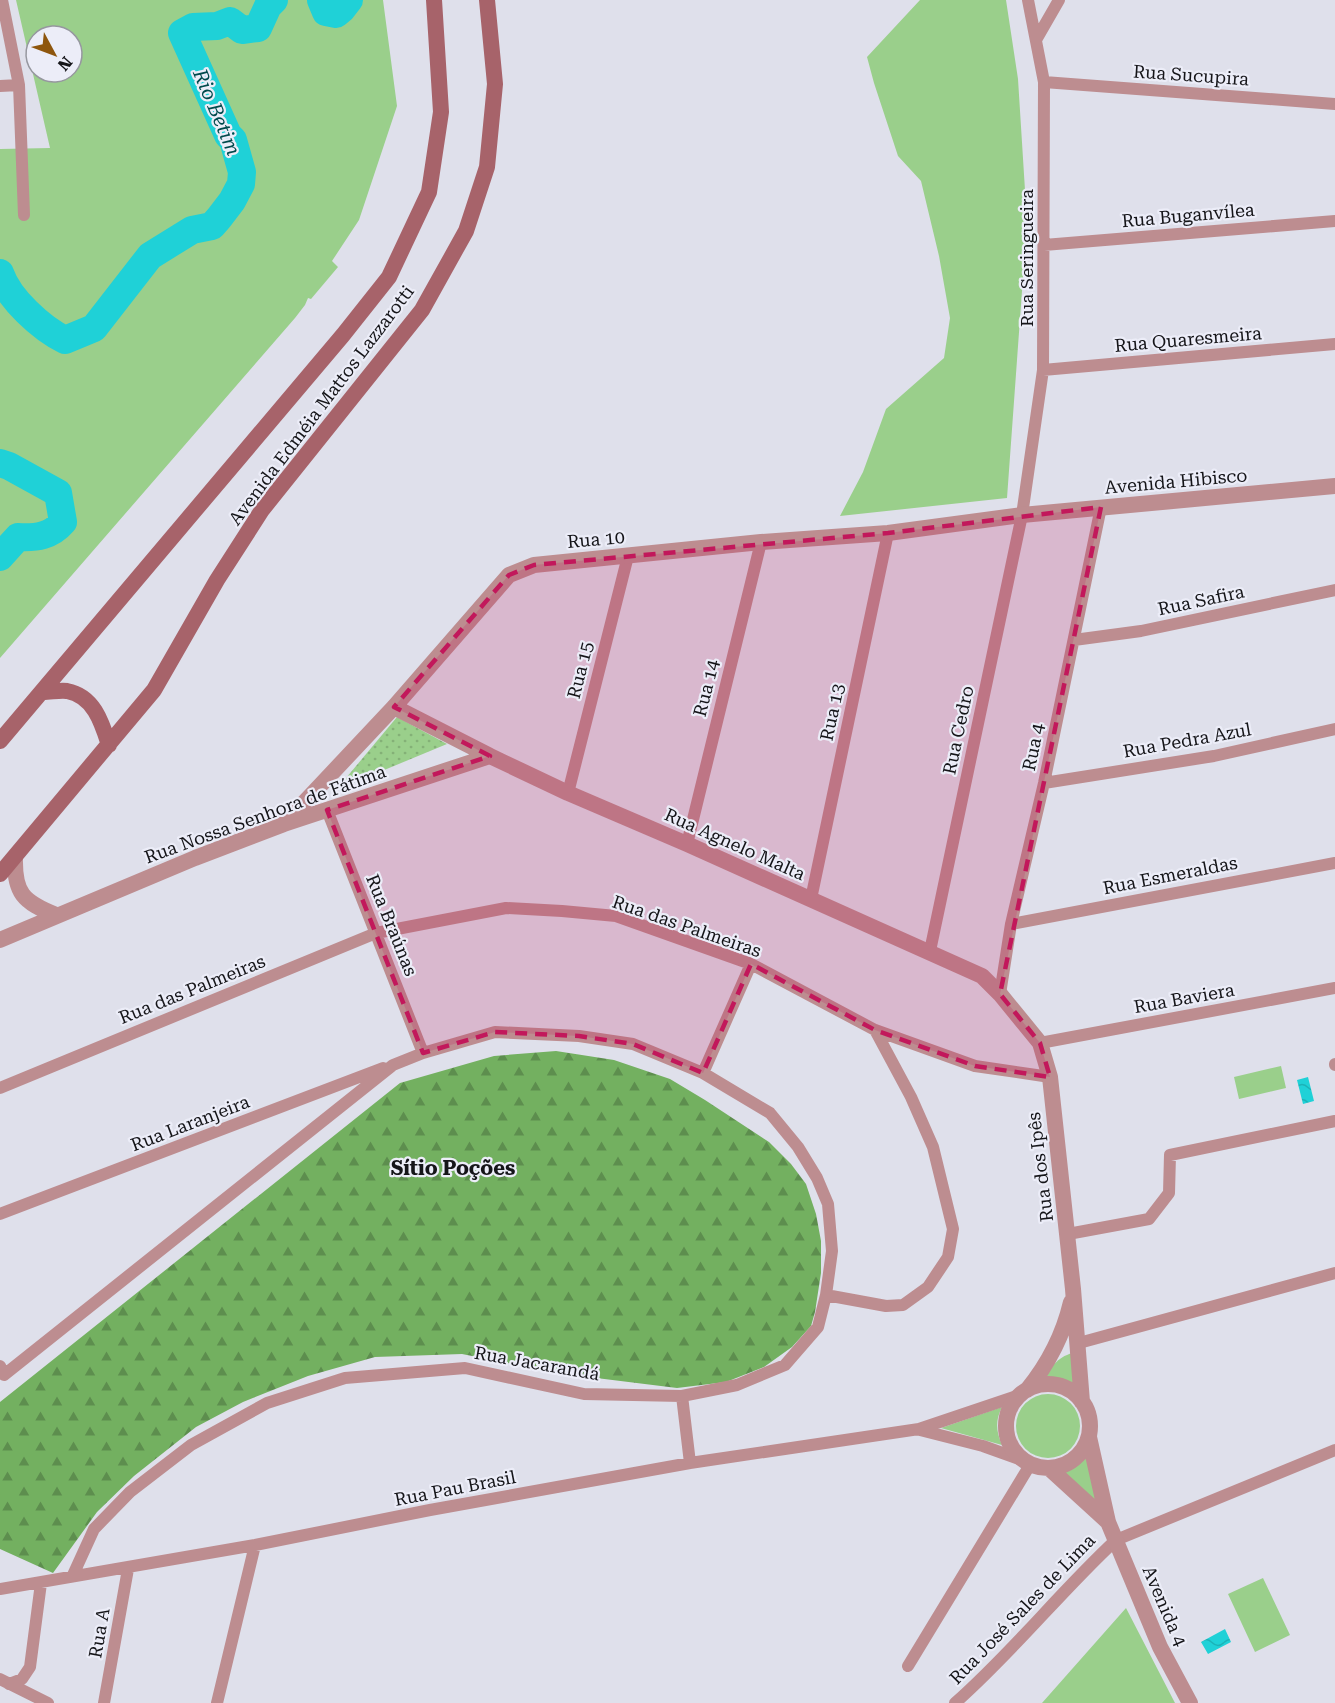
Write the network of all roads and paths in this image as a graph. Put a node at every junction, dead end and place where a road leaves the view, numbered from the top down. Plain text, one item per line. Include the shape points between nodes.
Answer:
1 (2, 0) edge
2 (435, 0) edge
3 (487, 0) edge
4 (1028, 0) edge
5 (1059, 0) edge
6 (1036, 40) junction
7 (1044, 82) junction
8 (19, 85) junction
9 (0, 86) edge
10 (1335, 104) edge
11 (24, 215) dead end
12 (1335, 221) edge
13 (1044, 245) junction
14 (1335, 344) edge
15 (1043, 370) junction
16 (1335, 486) edge
17 (1101, 507) junction
18 (1022, 515) junction
19 (888, 533) junction
20 (761, 542) junction
21 (628, 556) junction
22 (1335, 590) edge
23 (1074, 640) junction
24 (43, 692) junction
25 (394, 707) junction
26 (1335, 729) edge
27 (0, 741) edge
28 (109, 745) junction
29 (490, 756) junction
30 (1044, 783) junction
31 (568, 793) junction
32 (327, 810) junction
33 (284, 824) junction
34 (687, 844) junction
35 (15, 856) junction
36 (1335, 862) edge
37 (0, 874) edge
38 (811, 899) junction
39 (56, 915) junction
40 (1011, 924) junction
41 (376, 933) junction
42 (0, 940) edge
43 (930, 951) junction
44 (751, 964) junction
45 (1335, 988) edge
46 (1000, 994) junction
47 (875, 1030) junction
48 (1040, 1042) junction
49 (423, 1053) junction
50 (393, 1065) junction
51 (703, 1073) junction
52 (1050, 1077) junction
53 (0, 1088) edge
54 (1335, 1121) edge
55 (0, 1214) edge
56 (1068, 1234) junction
57 (1335, 1273) edge
58 (1073, 1289) junction
59 (826, 1295) junction
60 (1079, 1344) junction
61 (1050, 1358) junction
62 (2, 1371) edge
63 (1023, 1392) junction
64 (682, 1396) junction
65 (1082, 1402) junction
66 (919, 1429) junction
67 (1089, 1437) junction
68 (1335, 1450) edge
69 (1026, 1462) junction
70 (690, 1463) junction
71 (1049, 1468) junction
72 (1108, 1522) junction
73 (1116, 1540) junction
74 (255, 1545) junction
75 (128, 1569) junction
76 (73, 1575) junction
77 (41, 1583) junction
78 (0, 1589) edge
79 (908, 1666) dead end
80 (4, 1681) edge
81 (48, 1703) edge
82 (104, 1703) edge
83 (217, 1703) edge
84 (954, 1703) edge
85 (1190, 1703) edge

1 - 8 street
2 - 24 main road, Avenida Edméia Mattos Lazzarotti via 441,112 429,192 389,277
3 - 28 main road, Avenida Edméia Mattos Lazzarotti via 495,84 487,167 466,231 422,310 262,510 154,690
4 - 6 street, Rua Seringueira
5 - 6 street
6 - 7 street, Rua Seringueira
7 - 10 street, Rua Sucupira
7 - 13 street, Rua Seringueira
8 - 9 street
8 - 11 street
12 - 13 street, Rua Buganvílea
13 - 15 street, Rua Seringueira
14 - 15 street, Rua Quaresmeira
15 - 18 street, Rua Seringueira
16 - 17 street, Avenida Hibisco
17 - 18 street, Avenida Hibisco
17 - 23 street, Rua 4
18 - 19 street, Rua 10
18 - 43 street, Rua Cedro
19 - 20 street, Rua 10
19 - 38 street, Rua 13
20 - 21 street, Rua 10
20 - 34 street, Rua 14
21 - 25 street, Rua 10 via 534,565 509,575
21 - 31 street, Rua 15
22 - 23 street, Rua Safira via 1141,631
23 - 30 street, Rua 4
24 - 27 main road, Avenida Edméia Mattos Lazzarotti
24 - 28 main road via 66,691 81,696 100,716
25 - 29 street, Rua Agnelo Malta
25 - 33 street, Rua 10
26 - 30 street, Rua Pedra Azul via 1214,756
28 - 35 main road, Avenida Edméia Mattos Lazzarotti
29 - 31 street, Rua Agnelo Malta
29 - 32 street, Rua Nossa Senhora de Fátima
30 - 40 street, Rua 4
31 - 34 street, Rua Agnelo Malta
32 - 33 street, Rua Nossa Senhora de Fátima
32 - 41 street, Rua Braúnas
33 - 39 street, Rua Nossa Senhora de Fátima
34 - 38 street, Rua Agnelo Malta
35 - 37 main road, Avenida Edméia Mattos Lazzarotti
35 - 39 street via 14,875 20,892 29,903
36 - 40 street, Rua Esmeraldas
38 - 43 street, Rua Agnelo Malta
39 - 42 street, Rua Nossa Senhora de Fátima
40 - 46 street, Rua 4
41 - 44 street, Rua das Palmeiras via 506,908 562,911 615,916
41 - 49 street, Rua Braúnas
41 - 53 street, Rua das Palmeiras
43 - 46 street, Rua Agnelo Malta via 982,976
44 - 47 street, Rua das Palmeiras
44 - 51 street
45 - 48 street, Rua Baviera
46 - 48 street, Rua Agnelo Malta
47 - 52 street, Rua das Palmeiras via 975,1066
47 - 59 street via 933,1147 953,1229 948,1257 928,1287 903,1305 886,1306
48 - 52 street, Rua dos Ipês
49 - 50 street, Rua Jacarandá
49 - 51 street, Rua Jacarandá via 495,1032 579,1036 633,1044
50 - 55 street, Rua Laranjeira
50 - 62 street, Rua Jacarandá
51 - 59 street, Rua Jacarandá via 770,1113 818,1178 828,1204 832,1251
52 - 56 street, Rua dos Ipês
54 - 56 street via 1170,1155 1168,1193 1149,1219
56 - 58 street, Rua dos Ipês
57 - 60 street
58 - 60 street, Rua dos Ipês
58 - 61 street, Rua dos Ipês via 1064,1329
59 - 64 street, Rua Jacarandá via 818,1327 785,1365 737,1385
60 - 61 street via 1058,1350
60 - 65 street, Rua dos Ipês
61 - 63 street, Rua dos Ipês
63 - 65 street via 1053,1384 1066,1388
63 - 66 street, Rua Pau Brasil
63 - 69 street via 1011,1405 1006,1428 1013,1451
64 - 70 street
64 - 76 street, Rua Jacarandá via 584,1394 465,1368 345,1378 267,1403 191,1444 130,1492 94,1529
65 - 67 street via 1089,1416
66 - 69 street, Rua Pau Brasil
66 - 70 street, Rua Pau Brasil
67 - 71 street via 1072,1461
67 - 72 street, Avenida 4
68 - 73 street
69 - 71 street
69 - 79 street
70 - 74 street, Rua Pau Brasil
71 - 72 street, Avenida 4
72 - 73 street, Avenida 4
73 - 84 street, Rua José Sales de Lima
73 - 85 street, Avenida 4 via 1160,1647
74 - 75 street, Rua Pau Brasil
74 - 83 street
75 - 76 street, Rua Pau Brasil
75 - 82 street, Rua A
76 - 77 street, Rua Pau Brasil
77 - 78 street, Rua Pau Brasil
77 - 80 street via 30,1667 22,1679
80 - 81 street

